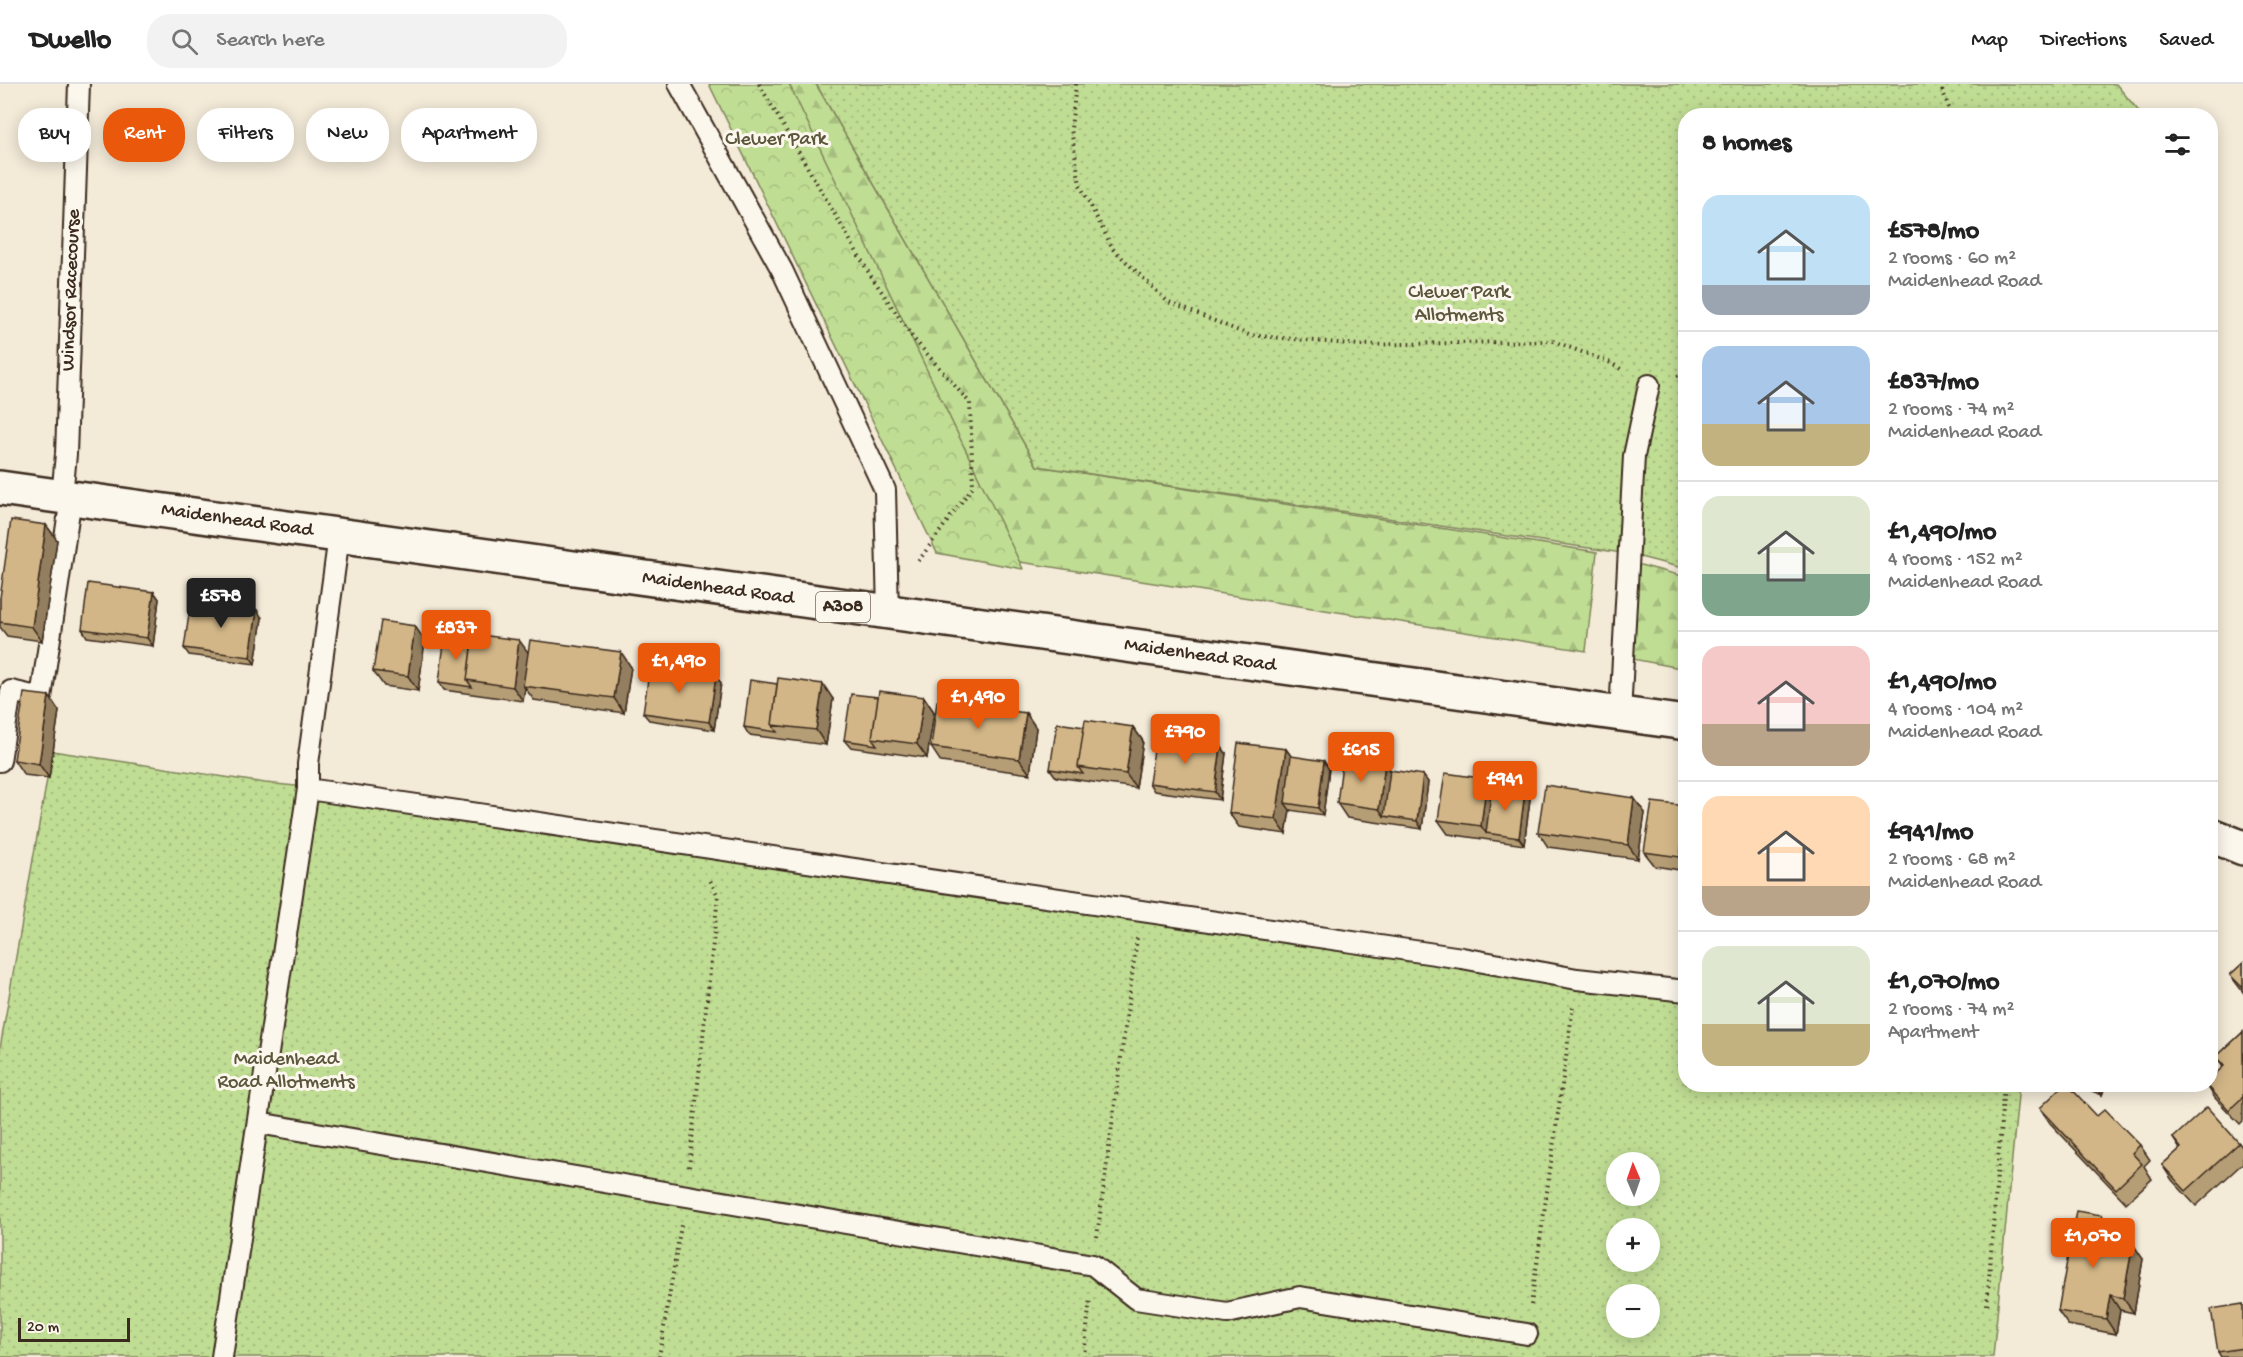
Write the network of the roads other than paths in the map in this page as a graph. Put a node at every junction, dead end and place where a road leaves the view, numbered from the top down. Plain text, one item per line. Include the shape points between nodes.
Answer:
1 (79, 84) edge
2 (679, 84) edge
3 (1649, 385) road end
4 (0, 488) edge
5 (67, 498) junction
6 (339, 536) junction
7 (888, 613) junction
8 (1620, 714) junction
9 (1678, 722) edge
10 (0, 761) edge
11 (308, 789) junction
12 (2218, 838) edge
13 (2243, 848) edge
14 (1678, 991) edge
15 (258, 1123) junction
16 (1527, 1334) road end
17 (222, 1357) edge

1 - 5 lane, Windsor Racecourse
2 - 7 lane via 782,270 885,490
3 - 8 lane via 1634,456
4 - 5 main road, Maidenhead Road / A308
5 - 6 main road, Maidenhead Road / A308
5 - 10 lane, Windsor Racecourse via 41,698 11,691
6 - 7 main road, Maidenhead Road / A308
6 - 11 lane
7 - 8 main road, Maidenhead Road / A308
8 - 9 main road, Maidenhead Road / A308
11 - 14 lane
11 - 15 lane
12 - 13 main road
15 - 16 lane via 1093,1265 1136,1299 1227,1313 1300,1297
15 - 17 lane

